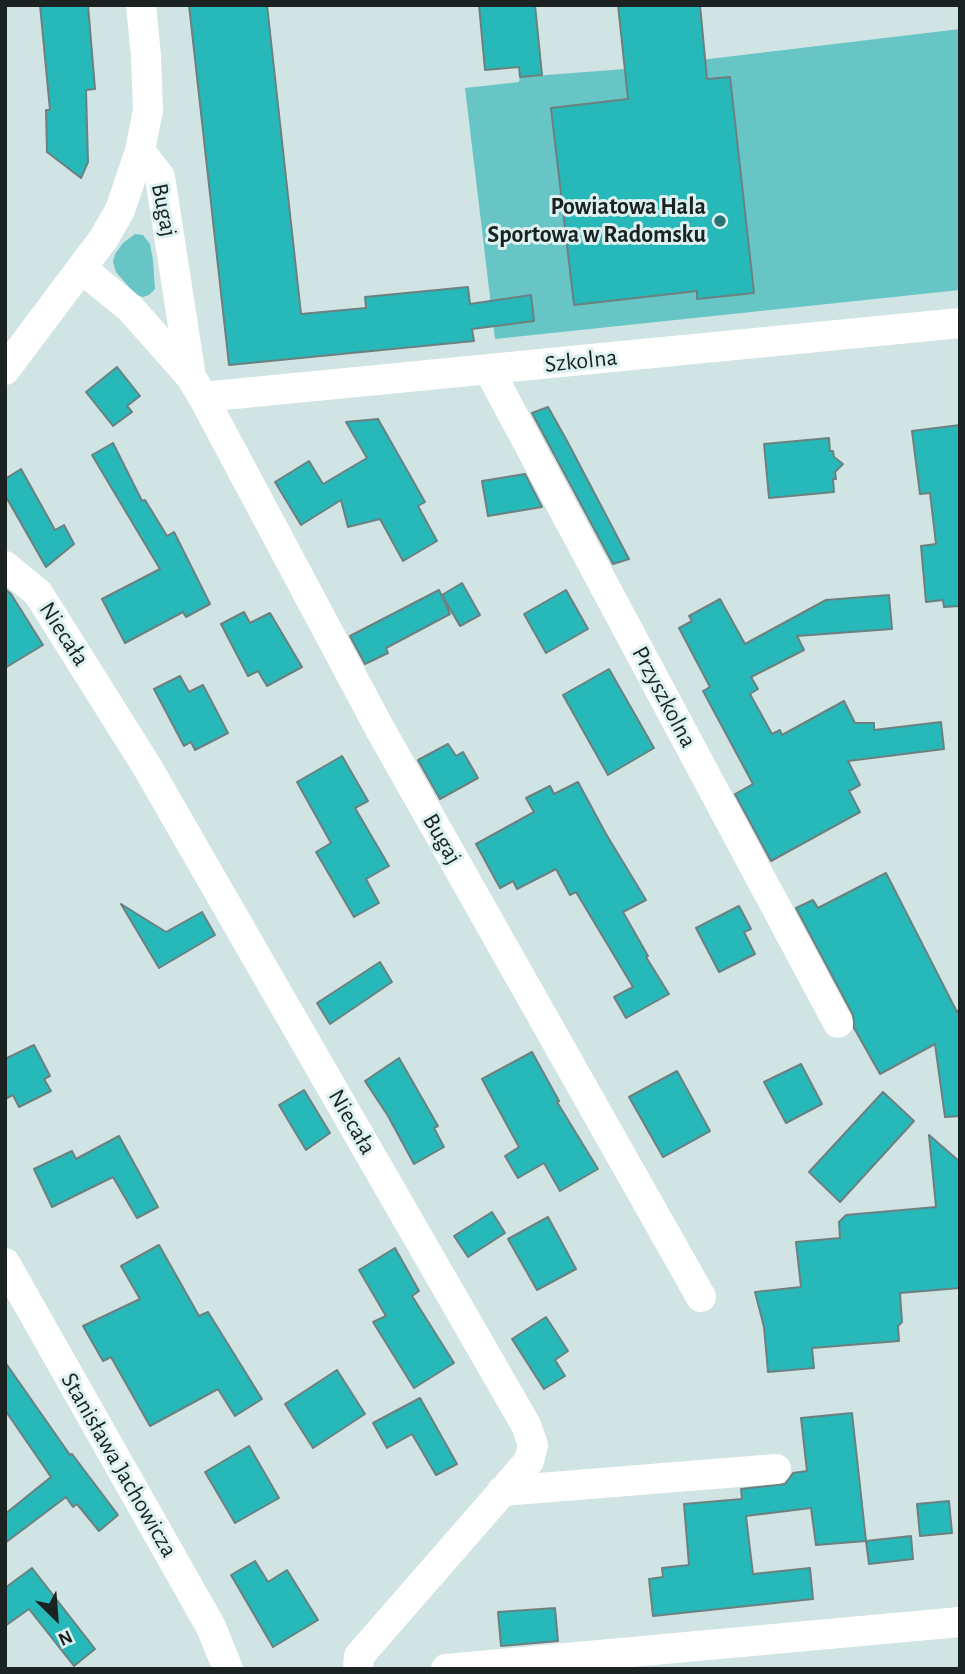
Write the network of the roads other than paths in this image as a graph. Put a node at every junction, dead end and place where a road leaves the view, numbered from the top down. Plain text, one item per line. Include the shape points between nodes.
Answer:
1 (141, 5) edge
2 (140, 150) junction
3 (82, 269) junction
4 (960, 323) edge
5 (5, 370) edge
6 (489, 370) junction
7 (197, 387) junction
8 (5, 566) edge
9 (838, 1023) dead end
10 (5, 1263) edge
11 (702, 1297) dead end
12 (776, 1469) dead end
13 (502, 1491) junction
14 (960, 1622) edge
15 (228, 1669) edge
16 (358, 1669) edge
17 (446, 1669) edge

1 - 2 street, Bugaj via 148,110
2 - 3 street via 120,210
2 - 7 street, Bugaj via 160,177
3 - 5 street
3 - 7 street, Bugaj via 130,308
4 - 6 street, Szkolna
6 - 7 street, Szkolna
6 - 9 street, Przyszkolna
7 - 11 street, Bugaj via 380,729
8 - 13 street, Niecała via 38,593 146,765 526,1425 533,1445 529,1461
10 - 15 street, Stanisława Jachowicza via 211,1627
12 - 13 street
13 - 16 street, Niecała via 359,1656
14 - 17 street

